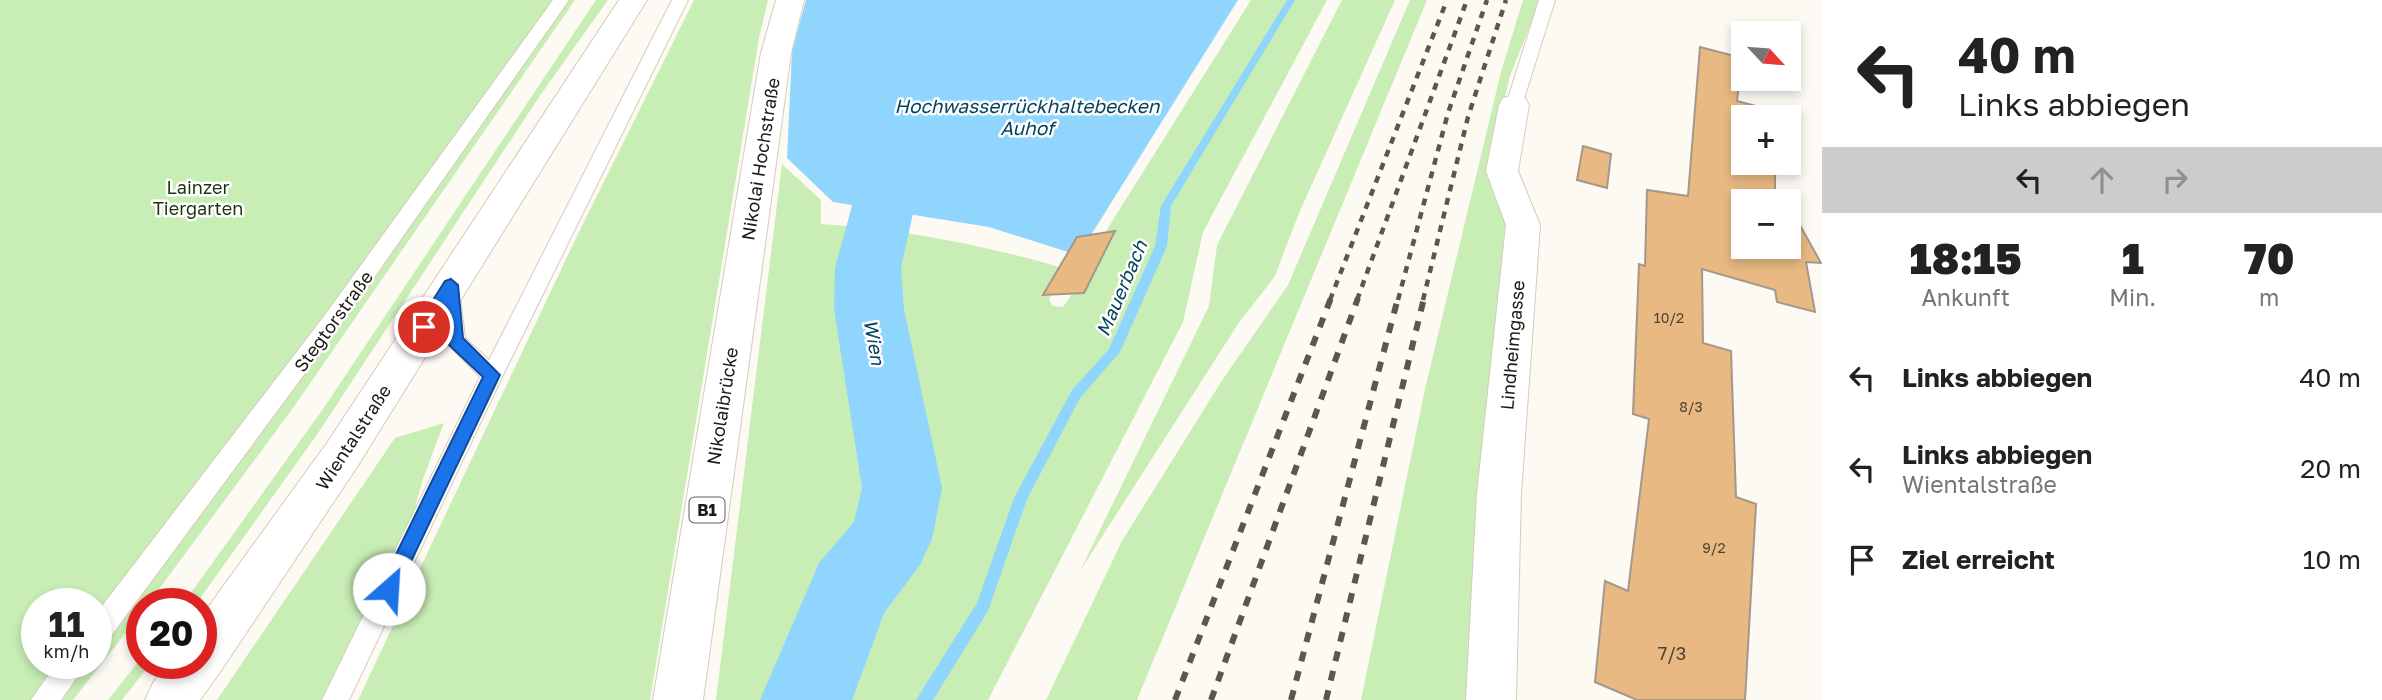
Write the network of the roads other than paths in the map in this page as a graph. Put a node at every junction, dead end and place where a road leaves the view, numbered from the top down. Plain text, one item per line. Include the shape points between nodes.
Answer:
1 (561, 0) edge
2 (633, 0) edge
3 (680, 0) edge
4 (790, 0) edge
5 (1547, 0) edge
6 (1514, 105) joint
7 (451, 285) junction
8 (735, 320) joint
9 (492, 375) junction
10 (112, 615) edge
11 (217, 635) edge
12 (61, 679) edge
13 (185, 679) edge
14 (44, 700) edge
15 (170, 700) edge
16 (335, 700) edge
17 (678, 700) edge
18 (1491, 700) edge

1 - 10 lane, Stegtorstraße via 368,274
2 - 7 main road, Wientalstraße
3 - 9 lane
4 - 8 main road, Nikolai Hochstraße / B1 via 776,53
5 - 6 lane, Lindheimgasse
6 - 18 main road, Lindheimgasse via 1502,171 1523,225 1499,494
7 - 9 lane via 455,341
7 - 11 main road, Wientalstraße via 342,455
8 - 17 main road, Nikolaibrücke / B1
9 - 16 lane
12 - 14 lane
13 - 15 main road

